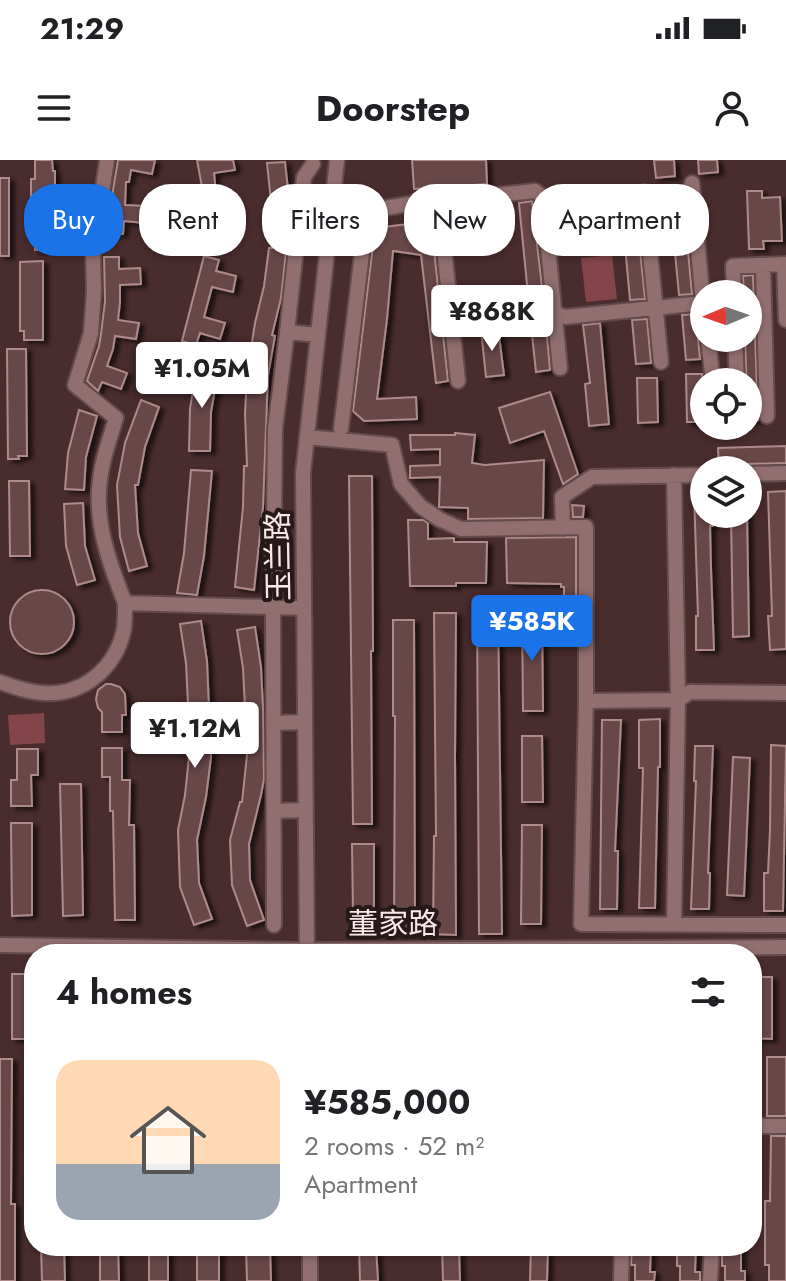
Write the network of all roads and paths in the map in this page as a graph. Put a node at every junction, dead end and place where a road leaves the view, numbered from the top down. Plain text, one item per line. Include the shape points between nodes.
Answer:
1 (107, 160) edge
2 (313, 162) edge
3 (337, 162) edge
4 (692, 183) dead end
5 (335, 184) edge
6 (515, 193) edge
7 (327, 256) edge
8 (362, 256) edge
9 (445, 256) edge
10 (651, 256) edge
11 (785, 264) edge
12 (763, 265) junction
13 (701, 280) edge
14 (734, 280) edge
15 (690, 307) edge
16 (656, 308) junction
17 (554, 313) junction
18 (786, 320) edge
19 (452, 323) junction
20 (287, 332) junction
21 (318, 335) junction
22 (661, 362) dead end
23 (560, 368) dead end
24 (458, 381) dead end
25 (767, 416) dead end
26 (341, 429) dead end
27 (307, 437) junction
28 (786, 473) edge
29 (762, 474) edge
30 (674, 475) junction
31 (690, 475) edge
32 (563, 528) junction
33 (125, 603) junction
34 (273, 608) junction
35 (304, 608) junction
36 (0, 682) edge
37 (786, 693) edge
38 (678, 700) junction
39 (586, 701) junction
40 (305, 722) junction
41 (273, 723) junction
42 (306, 810) junction
43 (274, 811) junction
44 (674, 924) junction
45 (274, 925) dead end
46 (786, 925) edge
47 (307, 944) edge
48 (0, 945) edge
49 (24, 946) edge
50 (762, 947) edge
51 (786, 947) edge
52 (762, 1126) edge
53 (786, 1126) edge
54 (310, 1256) edge
55 (622, 1256) edge
56 (711, 1256) edge
57 (310, 1281) edge
58 (621, 1281) edge
59 (710, 1281) edge

1 - 33 street via 93,254 91,333 75,385 116,418 99,481 99,513 105,549
2 - 3 street
2 - 20 street via 304,177
3 - 5 street, 玉兰路
4 - 13 street
6 - 17 street via 535,191 543,197
7 - 21 street, 玉兰路
8 - 26 street
9 - 19 street
10 - 16 street
11 - 12 street
11 - 18 street
12 - 14 street via 733,266
12 - 25 street
15 - 16 street
16 - 17 street via 565,317
16 - 22 street
17 - 19 street
17 - 23 street
19 - 24 street
20 - 21 street
20 - 34 street via 275,429
21 - 27 street, 玉兰路
27 - 32 street via 392,445 401,484 420,506 461,529
27 - 35 street, 玉兰路
28 - 29 street
30 - 31 street
30 - 32 street via 592,477 562,497
30 - 38 street
32 - 39 street via 586,527
33 - 34 street
33 - 36 street via 116,653 103,672 84,685 45,693
34 - 35 street
34 - 41 street
35 - 40 street, 玉兰路
37 - 38 street via 690,692
38 - 39 street
38 - 44 street
39 - 44 street via 581,924
40 - 41 street
40 - 42 street, 玉兰路
41 - 43 street
42 - 43 street
42 - 47 street, 玉兰路
43 - 45 street
44 - 46 street
48 - 49 street, 董家路
50 - 51 street, 董家路
52 - 53 street
54 - 57 street
55 - 58 street
56 - 59 street

